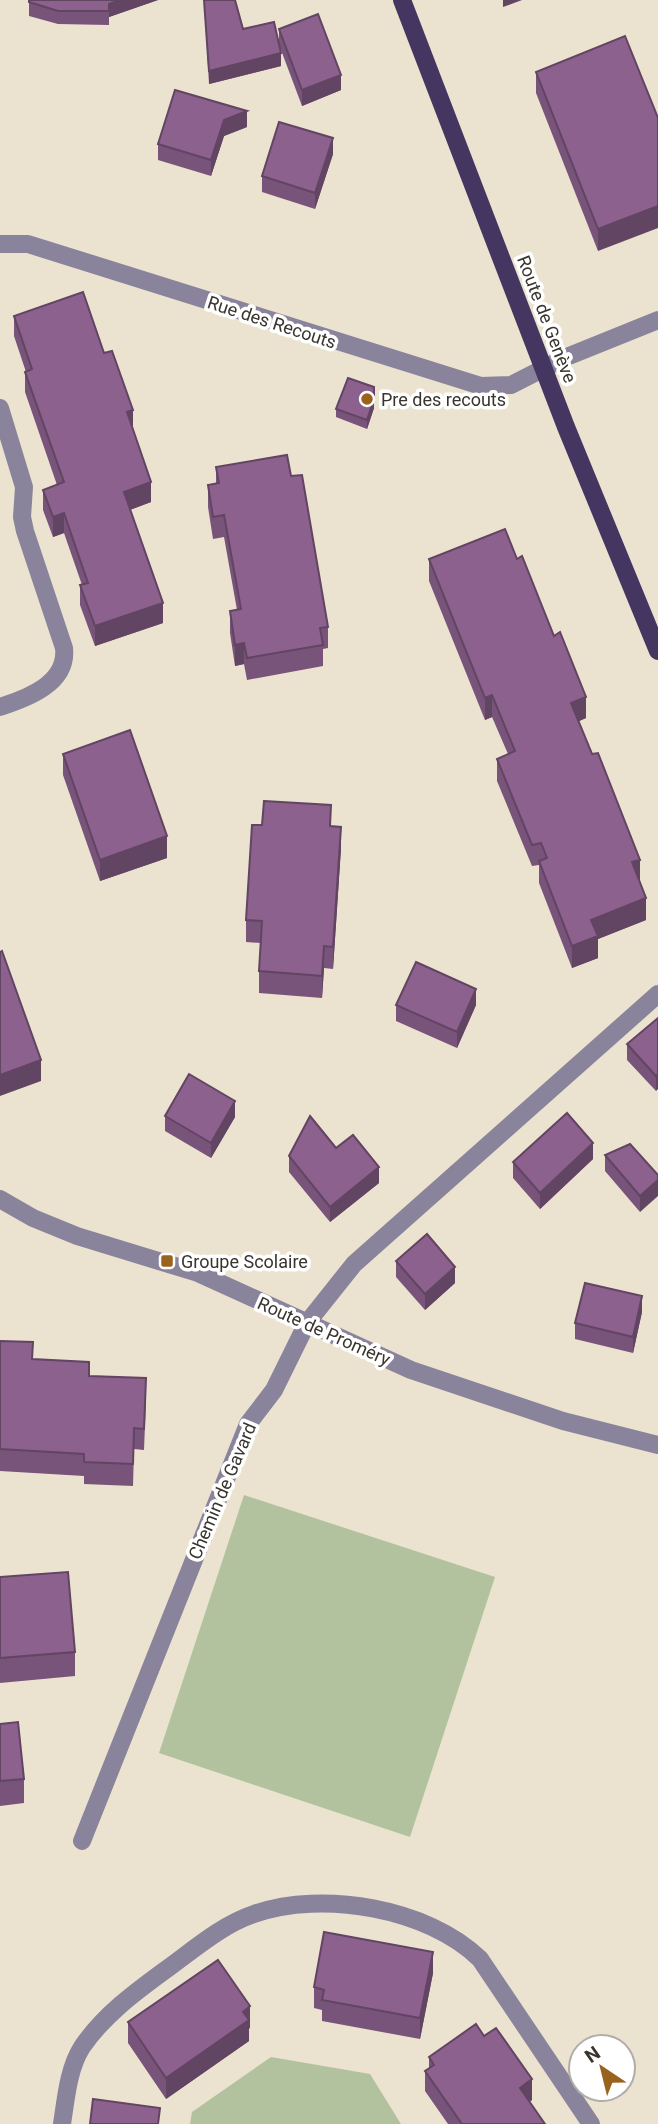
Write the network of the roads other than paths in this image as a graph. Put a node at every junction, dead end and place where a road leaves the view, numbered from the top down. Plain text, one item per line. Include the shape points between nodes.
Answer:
1 (402, 0) edge
2 (0, 244) edge
3 (658, 320) edge
4 (543, 368) junction
5 (0, 408) edge
6 (658, 651) edge
7 (0, 707) edge
8 (658, 994) edge
9 (0, 1199) edge
10 (307, 1323) junction
11 (657, 1444) edge
12 (82, 1841) dead end
13 (61, 2124) edge
14 (591, 2124) edge

1 - 4 main road, Route de Genève
2 - 4 street, Rue des Recouts via 28,244 481,386 511,385
3 - 4 street, Rue des Recouts
4 - 6 main road, Route de Genève
5 - 7 street via 24,487 25,531 65,661 58,675 38,691
8 - 10 street, Chemin de Gavard via 354,1264
9 - 10 street, Route de Proméry via 77,1236 198,1273
10 - 11 street, Route de Proméry via 411,1370 493,1400
10 - 12 street, Chemin de Gavard via 274,1390 248,1424
13 - 14 street via 69,2078 82,2047 121,2003 229,1924 290,1905 352,1903 391,1913 463,1943 480,1959

